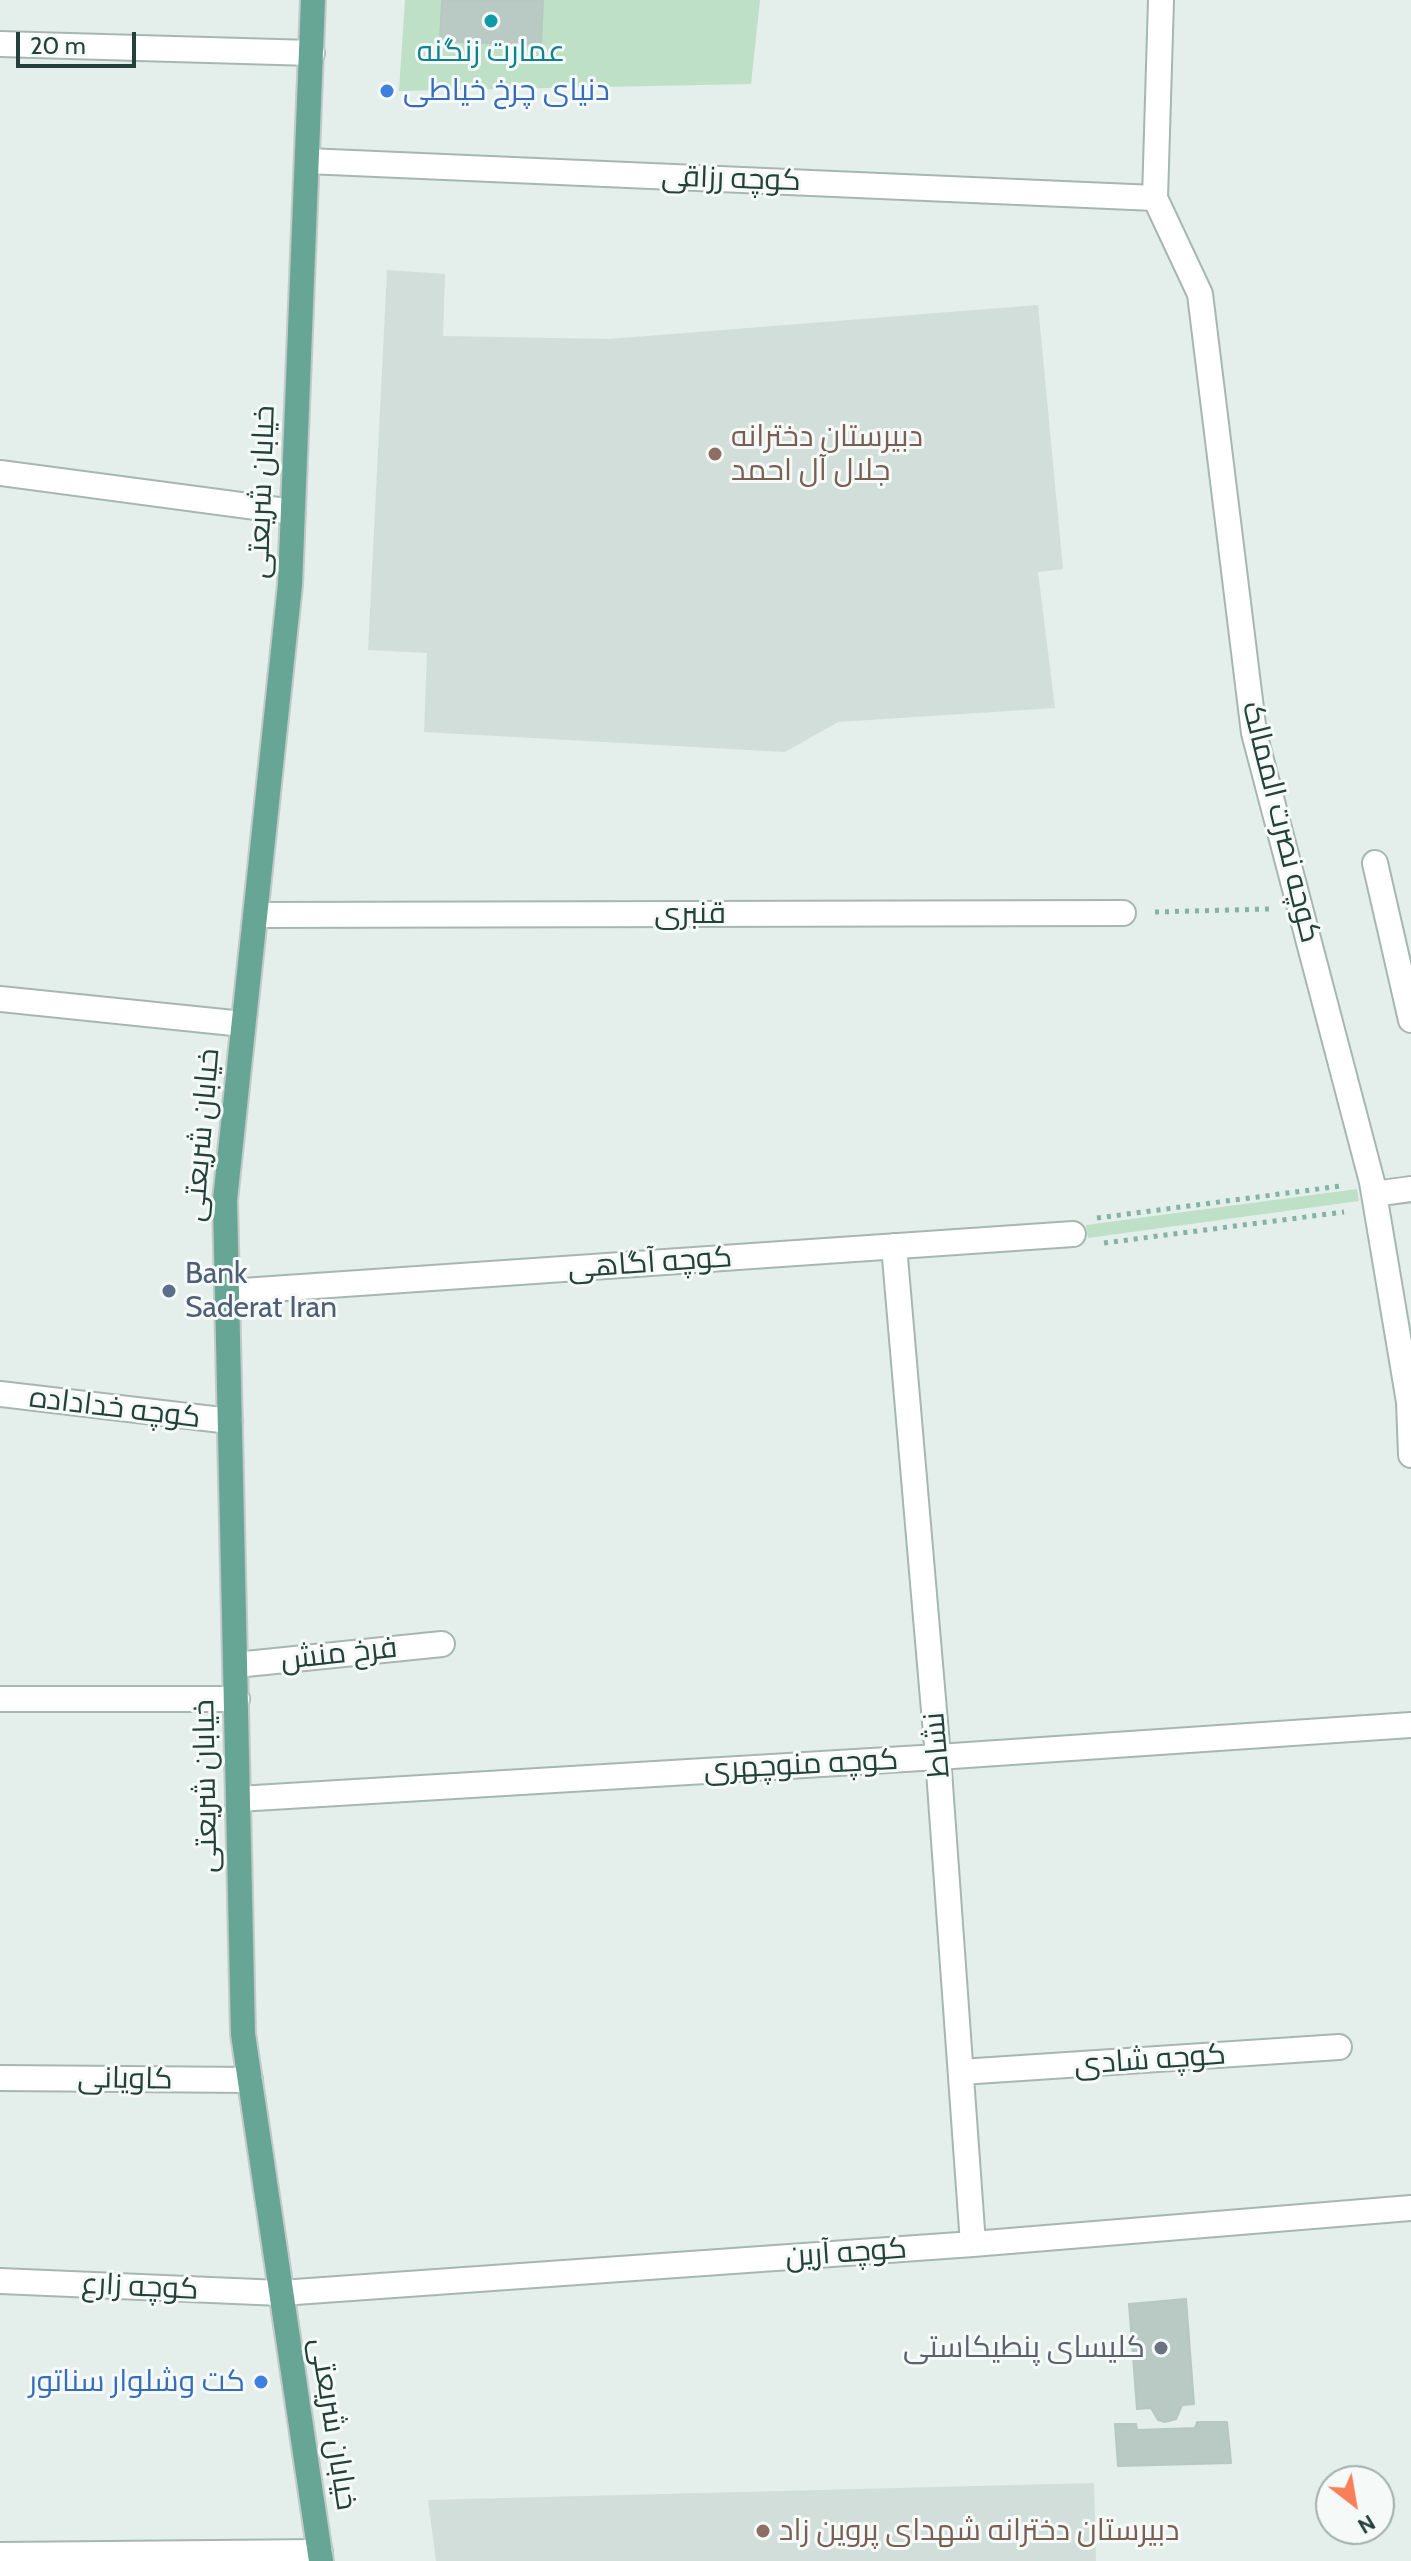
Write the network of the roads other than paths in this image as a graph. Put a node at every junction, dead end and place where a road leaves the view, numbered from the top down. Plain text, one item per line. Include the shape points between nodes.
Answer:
1 (313, 0) edge
2 (1161, 0) edge
3 (0, 44) edge
4 (312, 53) junction
5 (307, 161) junction
6 (1155, 198) junction
7 (0, 473) edge
8 (293, 512) junction
9 (1375, 863) dead end
10 (1123, 913) road end
11 (257, 915) junction
12 (0, 999) edge
13 (1411, 1020) edge
14 (243, 1024) junction
15 (1411, 1189) edge
16 (1374, 1195) junction
17 (1073, 1234) road end
18 (894, 1246) junction
19 (228, 1292) junction
20 (0, 1394) edge
21 (230, 1421) junction
22 (1411, 1455) edge
23 (442, 1644) dead end
24 (236, 1665) junction
25 (0, 1699) edge
26 (237, 1699) junction
27 (1411, 1725) edge
28 (938, 1757) junction
29 (238, 1799) junction
30 (1339, 2047) dead end
31 (961, 2072) junction
32 (0, 2078) edge
33 (250, 2080) junction
34 (1411, 2208) edge
35 (973, 2244) junction
36 (0, 2281) edge
37 (281, 2293) junction
38 (0, 2555) edge
39 (321, 2557) edge

1 - 4 main road, خیابان شریعتی
2 - 6 street, کوچه نصرت الممالک
3 - 4 street
4 - 5 main road, خیابان شریعتی
5 - 6 street, کوچه رزاقی
5 - 8 main road, خیابان شریعتی
6 - 16 street, کوچه نصرت الممالک via 1200,294 1254,733
7 - 8 street
8 - 11 main road, خیابان شریعتی
9 - 13 street
10 - 11 street, قنبری
11 - 14 main road, خیابان شریعتی
12 - 14 street
14 - 19 main road, خیابان شریعتی via 225,1200
15 - 16 street
16 - 22 street, کوچه نصرت الممالک via 1409,1402
17 - 18 street, کوچه آگاهی
18 - 19 street, کوچه آگاهی
18 - 28 street, نشاط
19 - 21 main road, خیابان شریعتی
20 - 21 street, کوچه خداداده
21 - 24 main road, خیابان شریعتی
23 - 24 street, فرخ منش
24 - 26 main road, خیابان شریعتی
25 - 26 street
26 - 29 main road, خیابان شریعتی
27 - 28 street, کوچه منوچهری
28 - 29 street, کوچه منوچهری
28 - 31 street, نشاط
29 - 33 main road, خیابان شریعتی via 243,2034
30 - 31 street, کوچه شادی
31 - 35 street, نشاط
32 - 33 street, کاویانی
33 - 37 main road, خیابان شریعتی
34 - 35 street, کوچه آرین
35 - 37 street, کوچه آرین
36 - 37 street, کوچه زارع
37 - 39 main road, خیابان شریعتی
38 - 39 street

